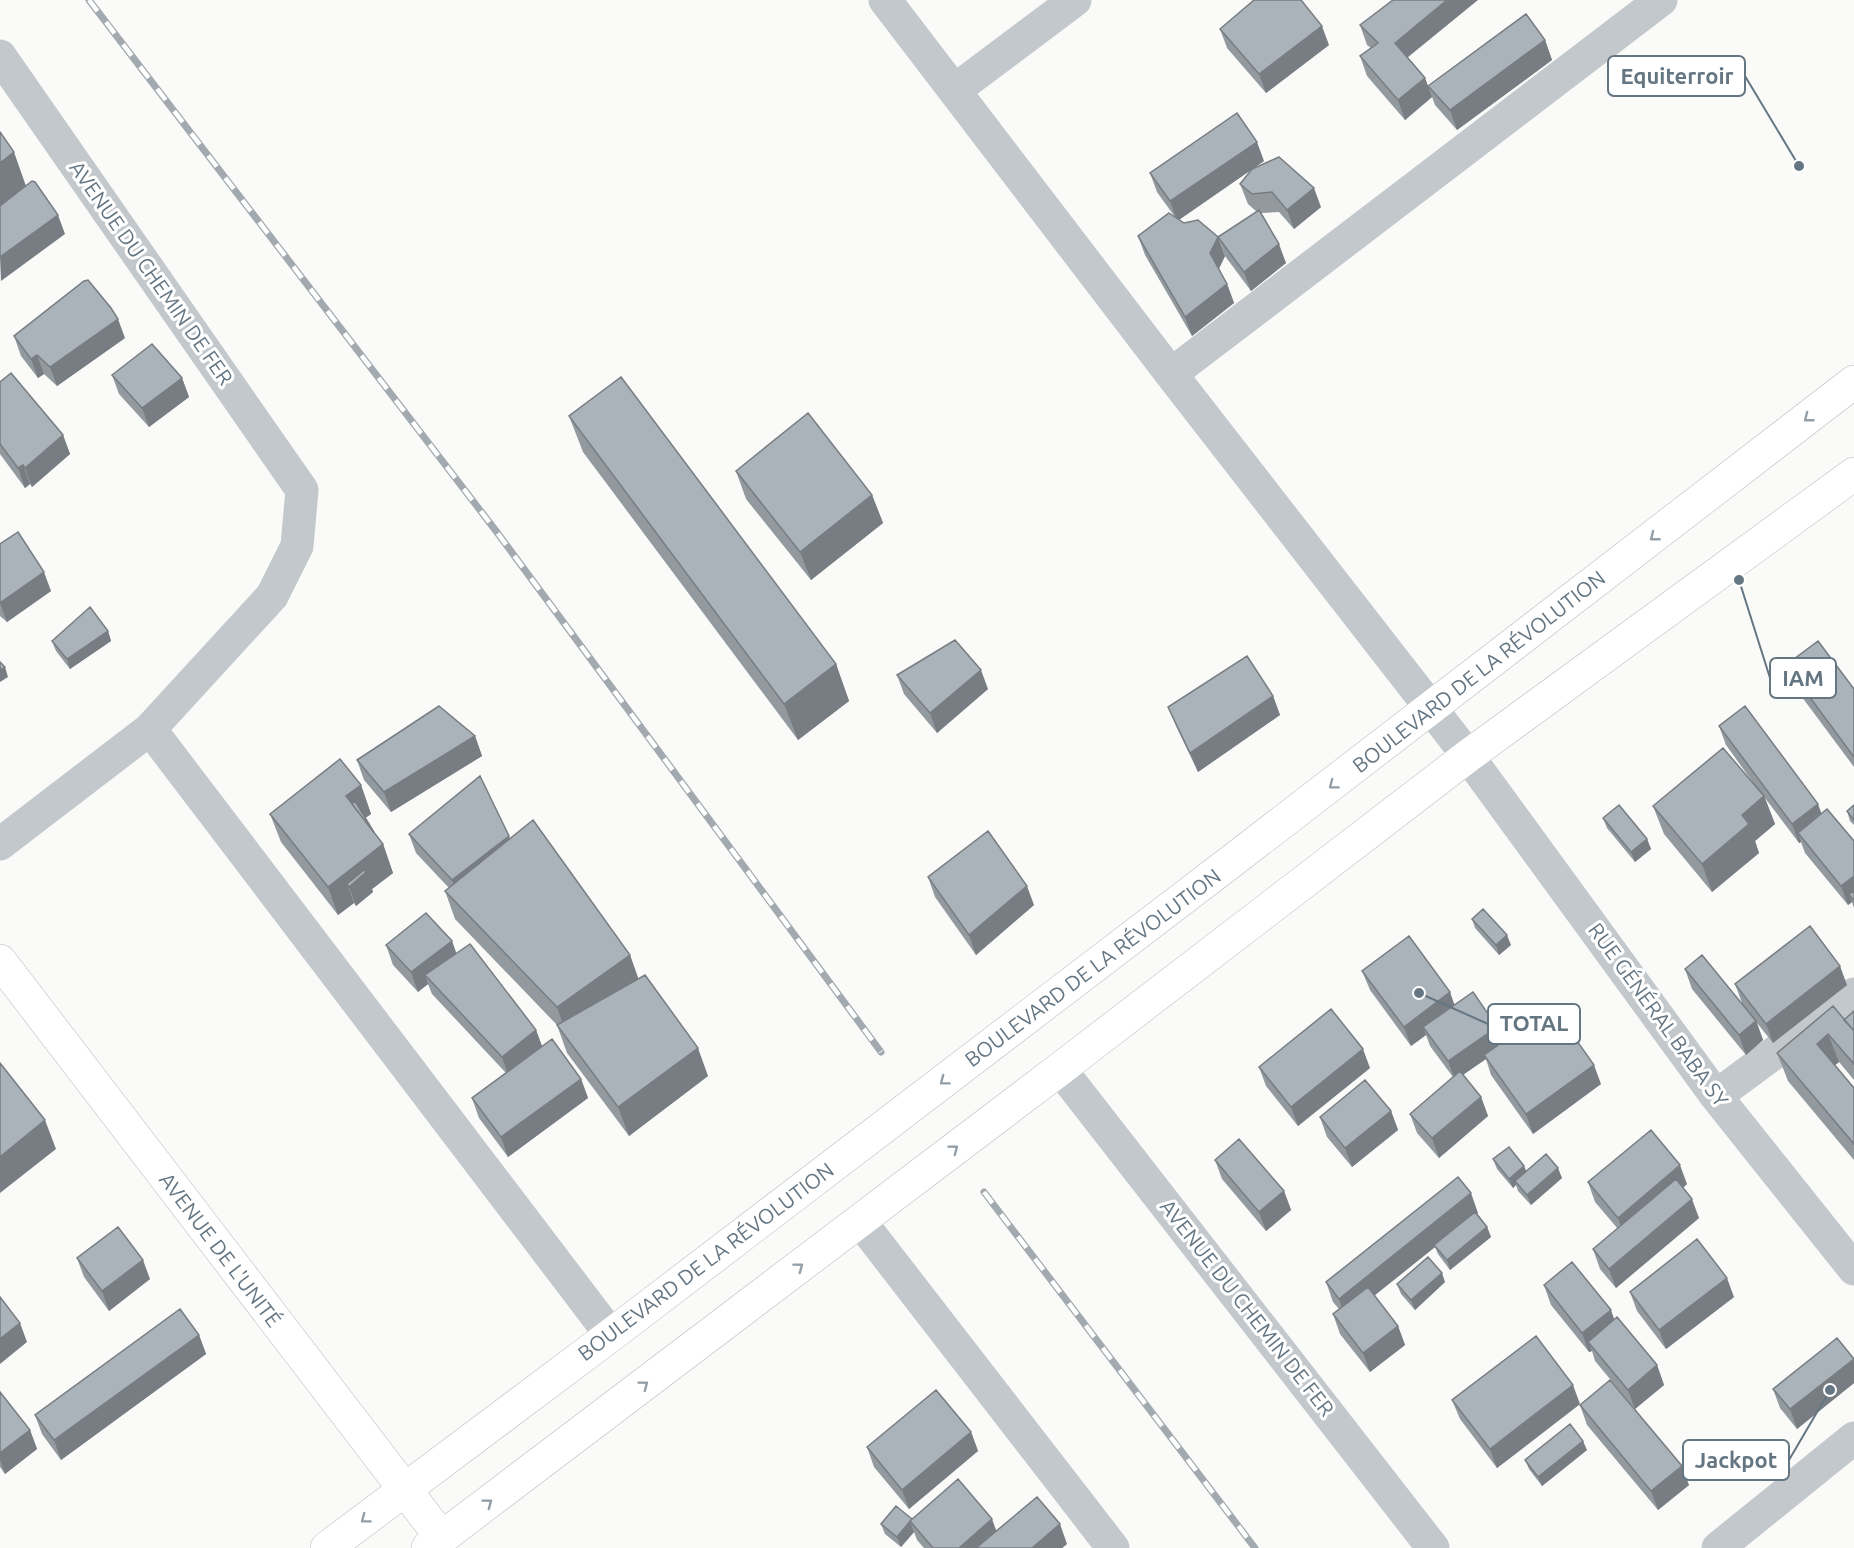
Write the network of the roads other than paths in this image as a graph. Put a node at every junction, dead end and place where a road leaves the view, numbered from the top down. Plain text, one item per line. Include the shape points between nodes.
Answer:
1 (885, 0) edge
2 (1075, 0) edge
3 (1661, 0) edge
4 (0, 56) edge
5 (955, 90) junction
6 (1171, 374) junction
7 (1854, 382) edge
8 (1854, 474) edge
9 (1432, 709) junction
10 (150, 729) junction
11 (1468, 756) junction
12 (0, 844) edge
13 (0, 961) edge
14 (1854, 994) edge
15 (1060, 1069) junction
16 (1716, 1096) junction
17 (860, 1221) junction
18 (1854, 1269) edge
19 (611, 1335) junction
20 (1854, 1438) edge
21 (404, 1490) junction
22 (440, 1545) edge
23 (327, 1548) edge
24 (1113, 1548) edge
25 (1433, 1548) edge
26 (1718, 1548) edge

1 - 5 street, RUE GÉNÉRAL BABA SY
2 - 5 street
3 - 6 street
4 - 10 street, AVENUE DU CHEMIN DE FER via 302,490 297,546 272,596
5 - 6 street, RUE GÉNÉRAL BABA SY
6 - 9 street, RUE GÉNÉRAL BABA SY
7 -> 9 main road, BOULEVARD DE LA RÉVOLUTION
8 - 11 main road
9 - 11 street, RUE GÉNÉRAL BABA SY
9 -> 19 main road, BOULEVARD DE LA RÉVOLUTION
10 - 12 street
10 - 19 street
11 - 15 main road
11 - 16 street, RUE GÉNÉRAL BABA SY
13 - 21 main road, AVENUE DE L'UNITÉ
14 - 16 street
17 -> 15 main road
15 - 25 street, AVENUE DU CHEMIN DE FER
16 - 18 street, RUE GÉNÉRAL BABA SY
22 -> 17 main road
17 - 24 street
19 - 21 main road, BOULEVARD DE LA RÉVOLUTION
20 - 26 street
21 - 22 main road, AVENUE DE L'UNITÉ
21 -> 23 main road, BOULEVARD DE LA RÉVOLUTION

